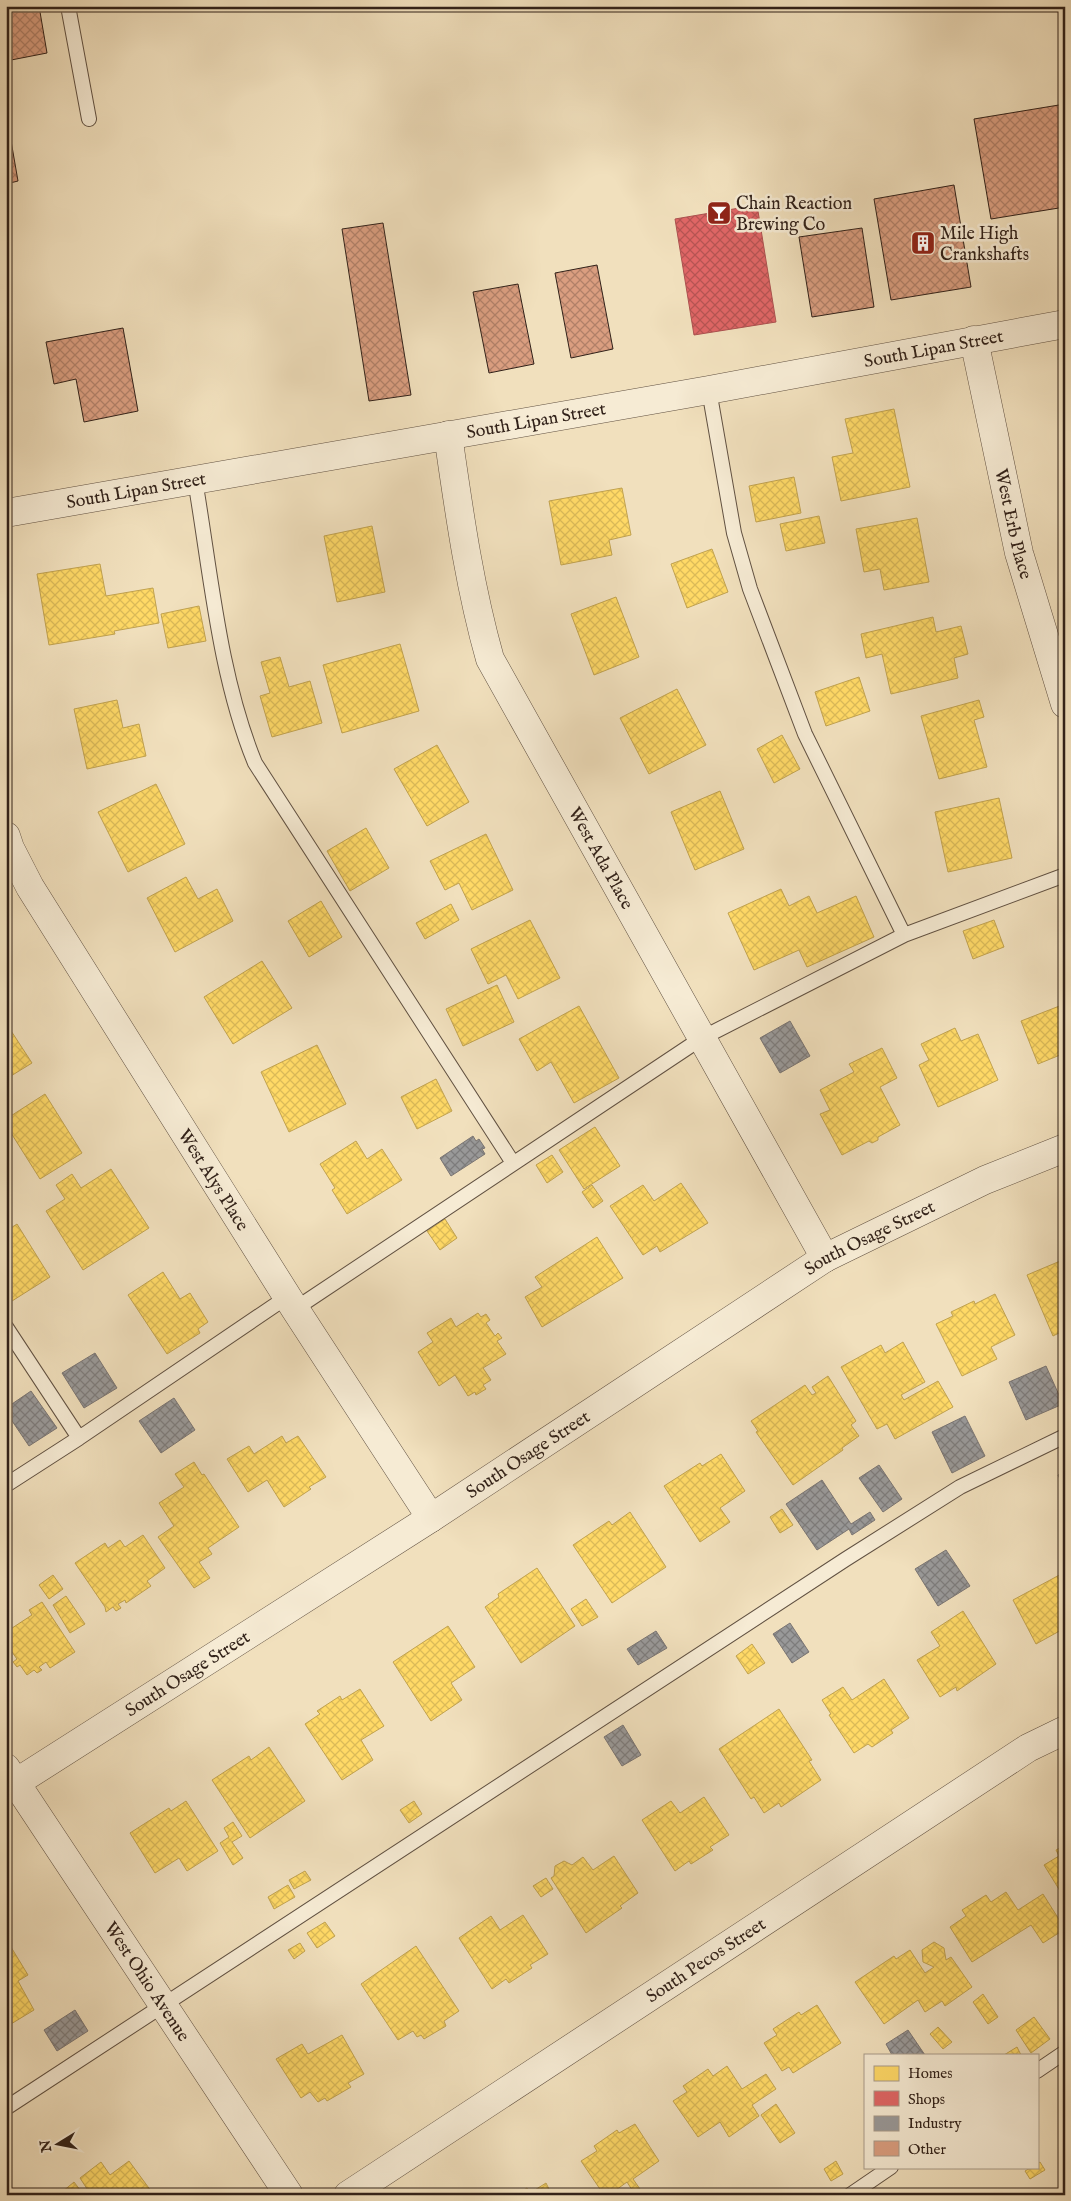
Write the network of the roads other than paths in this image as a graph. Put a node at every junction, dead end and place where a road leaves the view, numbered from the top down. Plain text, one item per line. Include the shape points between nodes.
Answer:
1 (68, 6) edge
2 (89, 119) dead end
3 (1065, 324) edge
4 (974, 340) junction
5 (709, 390) junction
6 (448, 435) junction
7 (195, 480) junction
8 (6, 513) edge
9 (1065, 704) edge
10 (6, 836) edge
11 (1065, 874) edge
12 (904, 935) junction
13 (702, 1038) junction
14 (1065, 1148) edge
15 (513, 1163) junction
16 (824, 1258) junction
17 (291, 1303) junction
18 (6, 1327) edge
19 (1065, 1436) edge
20 (79, 1438) junction
21 (6, 1485) edge
22 (431, 1518) junction
23 (1065, 1730) edge
24 (10, 1780) edge
25 (163, 2004) junction
26 (1065, 2052) edge
27 (1038, 2070) edge
28 (6, 2108) edge
29 (890, 2168) edge
30 (288, 2195) edge
31 (348, 2195) edge
32 (850, 2195) edge

1 - 2 lane
3 - 4 street, South Lipan Street
4 - 5 street, South Lipan Street
4 - 9 street, West Erb Place via 1019,553
5 - 6 street, South Lipan Street
5 - 12 lane via 734,534 750,589 805,734
6 - 7 street, South Lipan Street
6 - 13 street, West Ada Place via 465,549 490,659
7 - 8 street, South Lipan Street
7 - 15 lane via 230,688 255,763
10 - 17 street, West Alys Place via 30,886
11 - 12 lane
12 - 13 lane
13 - 15 lane
13 - 16 street, West Ada Place
14 - 16 street, South Osage Street via 985,1180
15 - 17 lane
16 - 22 street, South Osage Street
17 - 20 lane
17 - 22 street, West Alys Place
18 - 20 lane
19 - 25 lane via 960,1487
20 - 21 lane
22 - 24 street, South Osage Street
23 - 31 street, South Pecos Street via 1028,1748
24 - 25 street, West Ohio Avenue
25 - 28 lane
25 - 30 street, West Ohio Avenue
26 - 27 lane
29 - 32 lane

